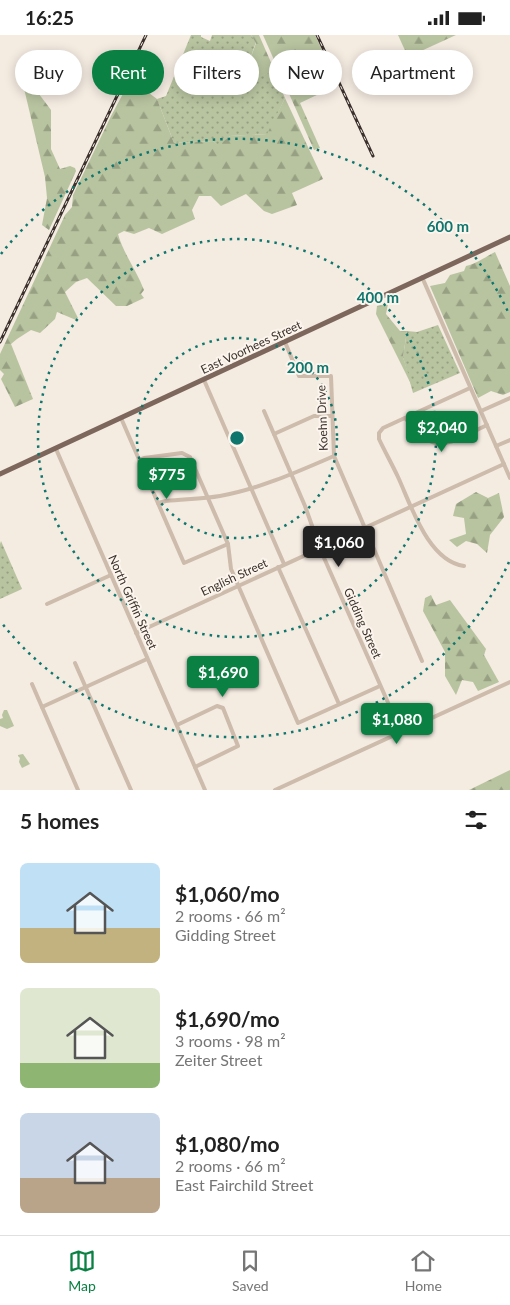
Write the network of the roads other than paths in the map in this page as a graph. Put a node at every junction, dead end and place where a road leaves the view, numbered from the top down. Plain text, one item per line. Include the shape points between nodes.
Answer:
1 (510, 237) edge
2 (422, 277) junction
3 (285, 342) junction
4 (204, 380) junction
5 (470, 388) junction
6 (510, 398) edge
7 (264, 411) dead end
8 (481, 411) junction
9 (331, 416) junction
10 (121, 418) junction
11 (405, 418) junction
12 (487, 425) junction
13 (274, 434) junction
14 (510, 440) edge
15 (496, 446) junction
16 (56, 449) junction
17 (334, 456) junction
18 (138, 460) junction
19 (504, 464) junction
20 (0, 474) edge
21 (291, 475) junction
22 (510, 478) edge
23 (251, 488) junction
24 (207, 498) junction
25 (158, 503) junction
26 (411, 506) junction
27 (365, 527) junction
28 (228, 545) junction
29 (320, 548) junction
30 (284, 564) junction
31 (464, 566) dead end
32 (278, 567) junction
33 (110, 575) junction
34 (238, 585) junction
35 (47, 604) dead end
36 (136, 633) junction
37 (147, 659) junction
38 (422, 661) dead end
39 (75, 663) dead end
40 (510, 682) edge
41 (32, 684) dead end
42 (380, 686) junction
43 (86, 687) junction
44 (339, 704) junction
45 (42, 707) junction
46 (177, 725) junction
47 (401, 732) junction
48 (195, 767) junction
49 (78, 790) edge
50 (131, 790) edge
51 (205, 790) edge
52 (275, 790) edge

1 - 2 main road, East Voorhees Street
2 - 3 main road, East Voorhees Street
2 - 5 street
3 - 4 main road, East Voorhees Street
3 - 9 street, Koehn Drive via 300,376 331,376
4 - 10 main road, East Voorhees Street
4 - 23 street
5 - 8 street
5 - 11 street
6 - 8 street
7 - 13 street, Gidding Street
8 - 12 street
9 - 13 street via 314,417
9 - 17 street, Koehn Drive
10 - 16 main road, East Voorhees Street
10 - 18 street
11 - 12 street via 430,441 441,443
11 - 26 street via 383,428 379,439
12 - 15 street
13 - 21 street, Gidding Street
14 - 15 street
15 - 19 street
16 - 20 main road, East Voorhees Street
16 - 33 street, North Griffin Street
17 - 21 street
17 - 27 street, Koehn Drive
18 - 24 street via 186,454
18 - 25 street
19 - 22 street
19 - 26 street, English Street
21 - 23 street
21 - 29 street, Gidding Street
23 - 24 street
23 - 30 street
24 - 25 street
24 - 28 street
25 - 28 street via 184,563
26 - 27 street, English Street
26 - 31 street via 436,549 456,565
27 - 29 street, English Street
27 - 38 street, Koehn Drive
28 - 34 street via 231,569
29 - 30 street, English Street
29 - 42 street, Gidding Street
30 - 32 street, English Street
32 - 34 street, English Street
32 - 44 street
33 - 35 street
33 - 36 street, North Griffin Street
34 - 36 street, English Street
34 - 44 street via 298,723
36 - 37 street, North Griffin Street
37 - 43 street
37 - 46 street, North Griffin Street
39 - 43 street
40 - 47 street
41 - 45 street
42 - 44 street
42 - 47 street, Gidding Street
43 - 45 street
43 - 50 street
45 - 49 street
46 - 48 street, North Griffin Street
46 - 48 street via 217,706 223,708 238,746
47 - 52 street
48 - 51 street, North Griffin Street

